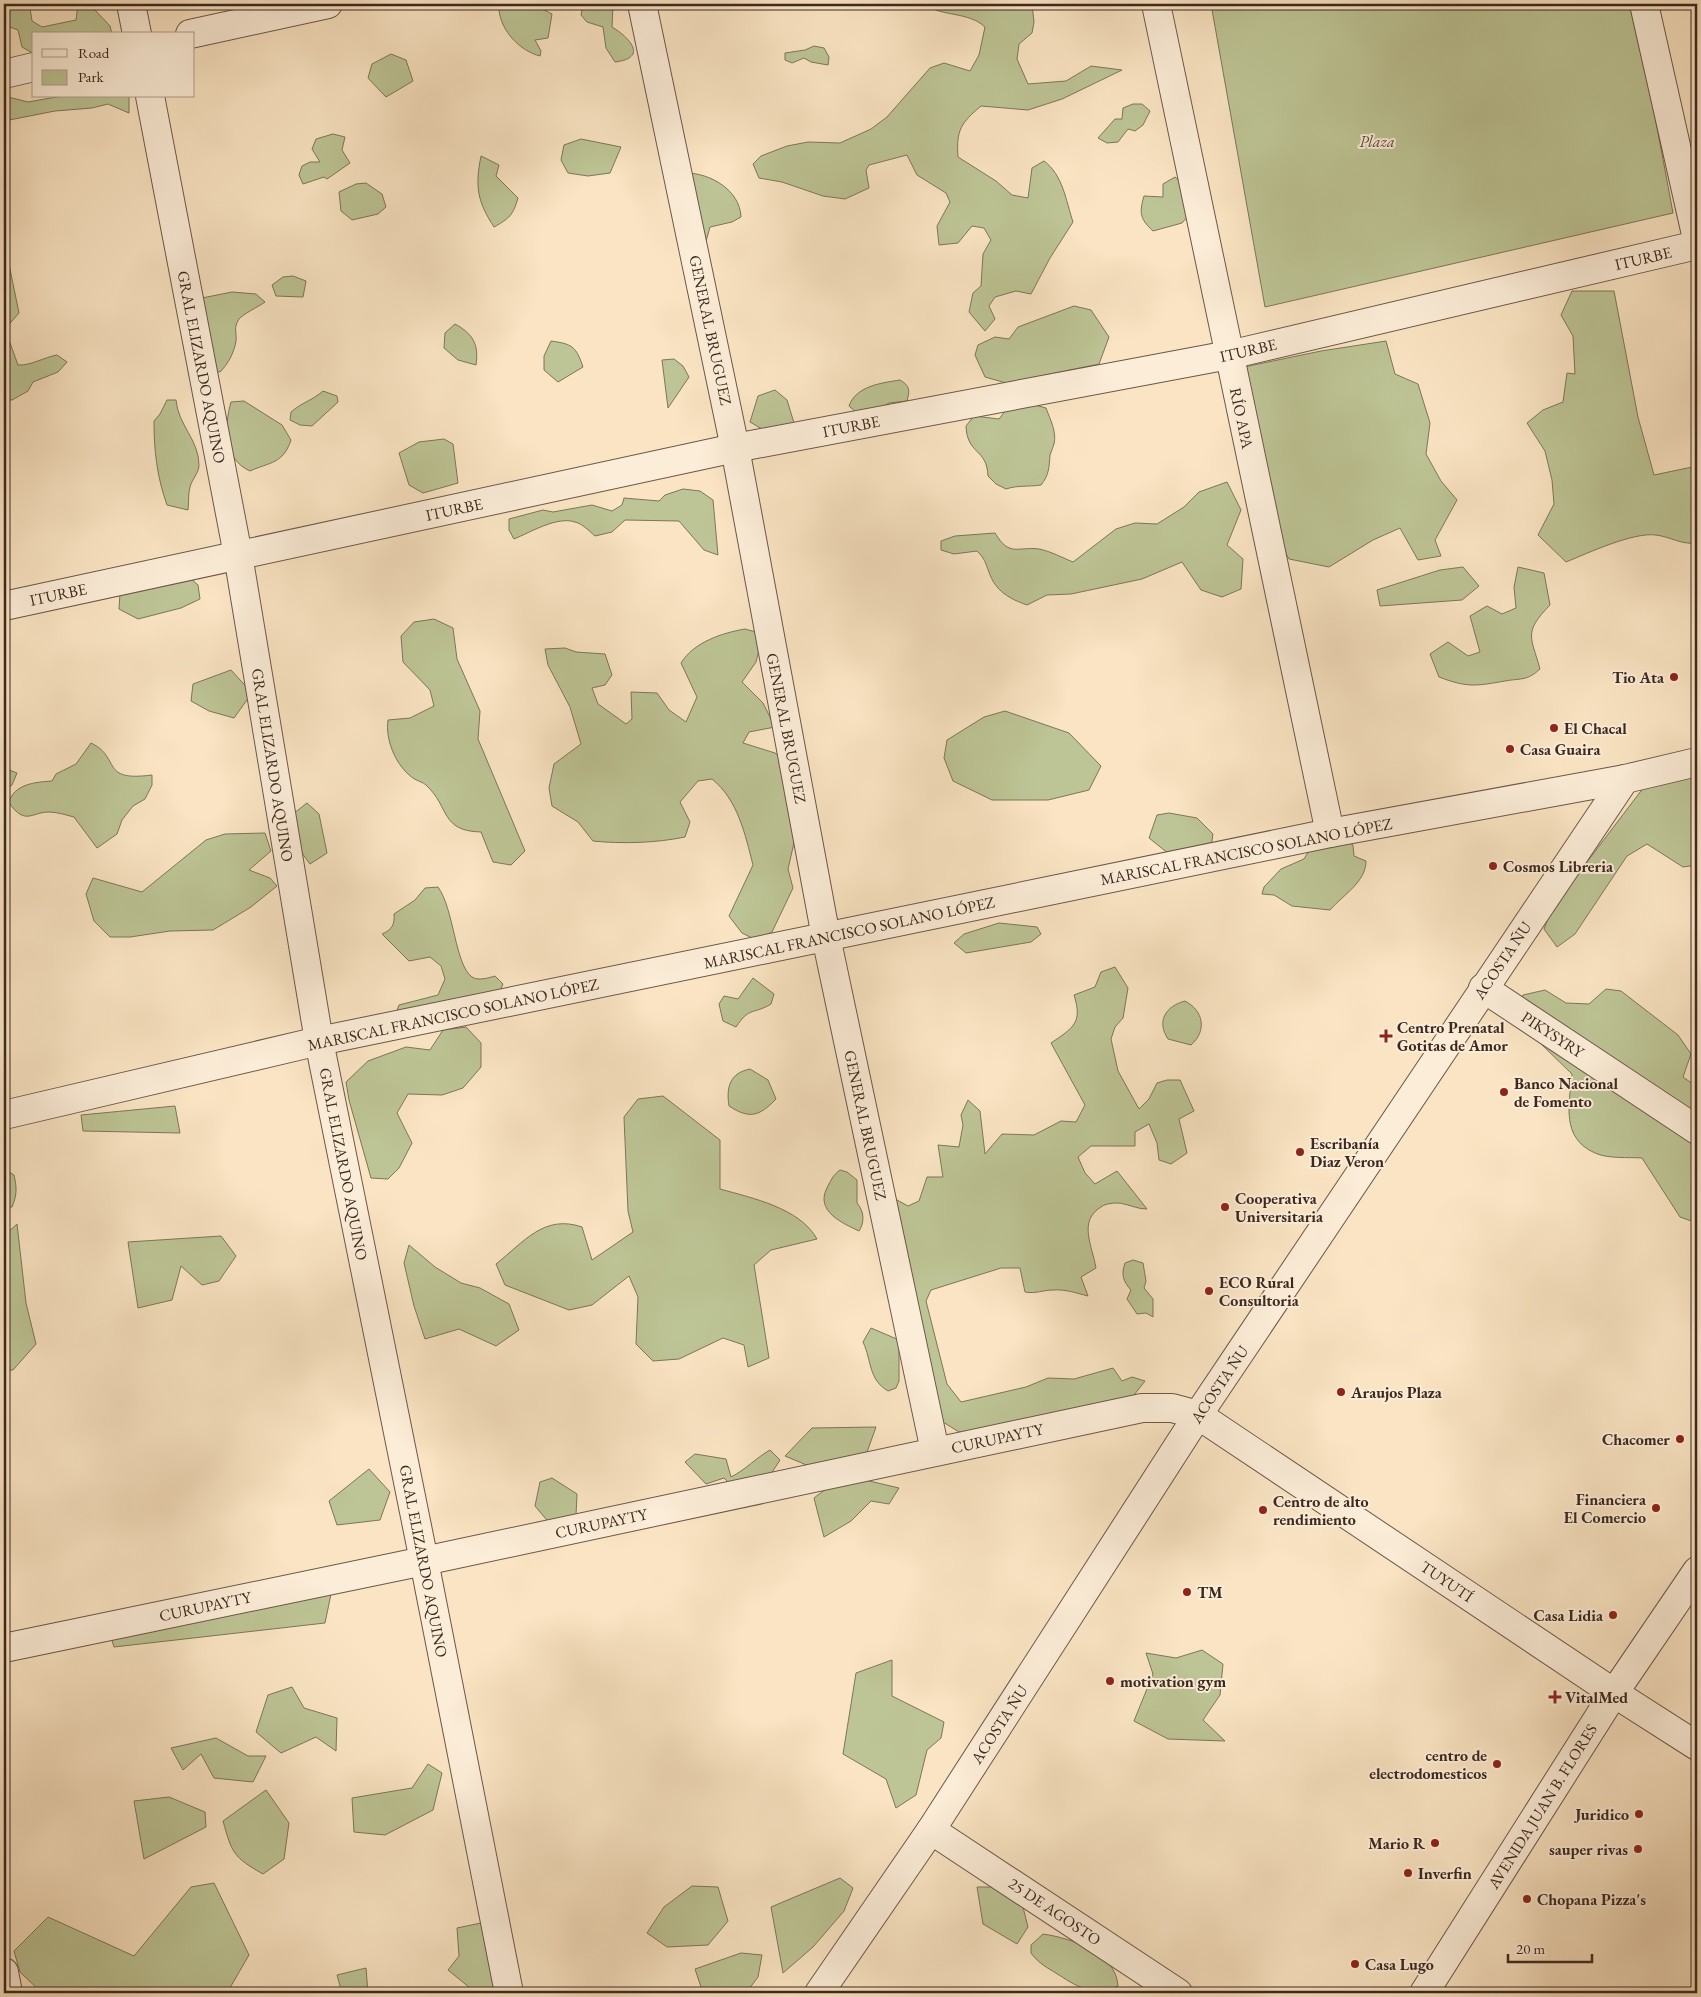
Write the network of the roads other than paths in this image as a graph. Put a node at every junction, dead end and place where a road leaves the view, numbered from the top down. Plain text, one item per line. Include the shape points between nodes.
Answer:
1 (131, 4) edge
2 (328, 4) edge
3 (642, 4) edge
4 (1156, 4) edge
5 (1644, 4) edge
6 (137, 32) edge
7 (195, 33) edge
8 (32, 67) edge
9 (4, 74) edge
10 (150, 98) edge
11 (1697, 239) edge
12 (1697, 245) edge
13 (1229, 355) junction
14 (735, 448) junction
15 (238, 555) junction
16 (4, 606) edge
17 (1697, 762) edge
18 (1625, 779) junction
19 (1330, 833) junction
20 (826, 937) junction
21 (1483, 988) junction
22 (319, 1041) junction
23 (4, 1115) edge
24 (1697, 1130) edge
25 (1198, 1415) junction
26 (935, 1451) junction
27 (424, 1561) junction
28 (1697, 1572) edge
29 (4, 1648) edge
30 (1614, 1693) junction
31 (1697, 1746) edge
32 (932, 1830) junction
33 (4, 1972) edge
34 (8, 1993) edge
35 (508, 1993) edge
36 (819, 1993) edge
37 (1178, 1993) edge
38 (1424, 1993) edge

1 - 6 street
2 - 7 street
3 - 14 street, GENERAL BRUGUEZ
4 - 13 street, RÍO APA
5 - 11 street
8 - 9 street
10 - 15 street, GRAL ELIZARDO AQUINO
12 - 13 street, ITURBE
13 - 14 street, ITURBE
13 - 19 street, RÍO APA
14 - 15 street, ITURBE
14 - 20 street, GENERAL BRUGUEZ
15 - 16 street, ITURBE
15 - 22 street, GRAL ELIZARDO AQUINO
17 - 18 street, MARISCAL FRANCISCO SOLANO LÓPEZ
18 - 19 street, MARISCAL FRANCISCO SOLANO LÓPEZ
18 - 21 street, ACOSTA ÑU
19 - 20 street, MARISCAL FRANCISCO SOLANO LÓPEZ
20 - 22 street, MARISCAL FRANCISCO SOLANO LÓPEZ
20 - 26 street, GENERAL BRUGUEZ
21 - 24 street, PIKYSYRY
21 - 25 street, ACOSTA ÑU
22 - 23 street, MARISCAL FRANCISCO SOLANO LÓPEZ
22 - 27 street, GRAL ELIZARDO AQUINO
25 - 26 street, CURUPAYTY via 1172,1408 1142,1408
25 - 30 street, TUYUTÍ
25 - 32 street, ACOSTA ÑU
26 - 27 street, CURUPAYTY
27 - 29 street, CURUPAYTY
27 - 35 street, GRAL ELIZARDO AQUINO
28 - 30 street, AVENIDA JUAN B. FLORES
30 - 31 street, TUYUTÍ
30 - 38 street, AVENIDA JUAN B. FLORES
32 - 36 street, ACOSTA ÑU
32 - 37 street, 25 DE AGOSTO
33 - 34 street

